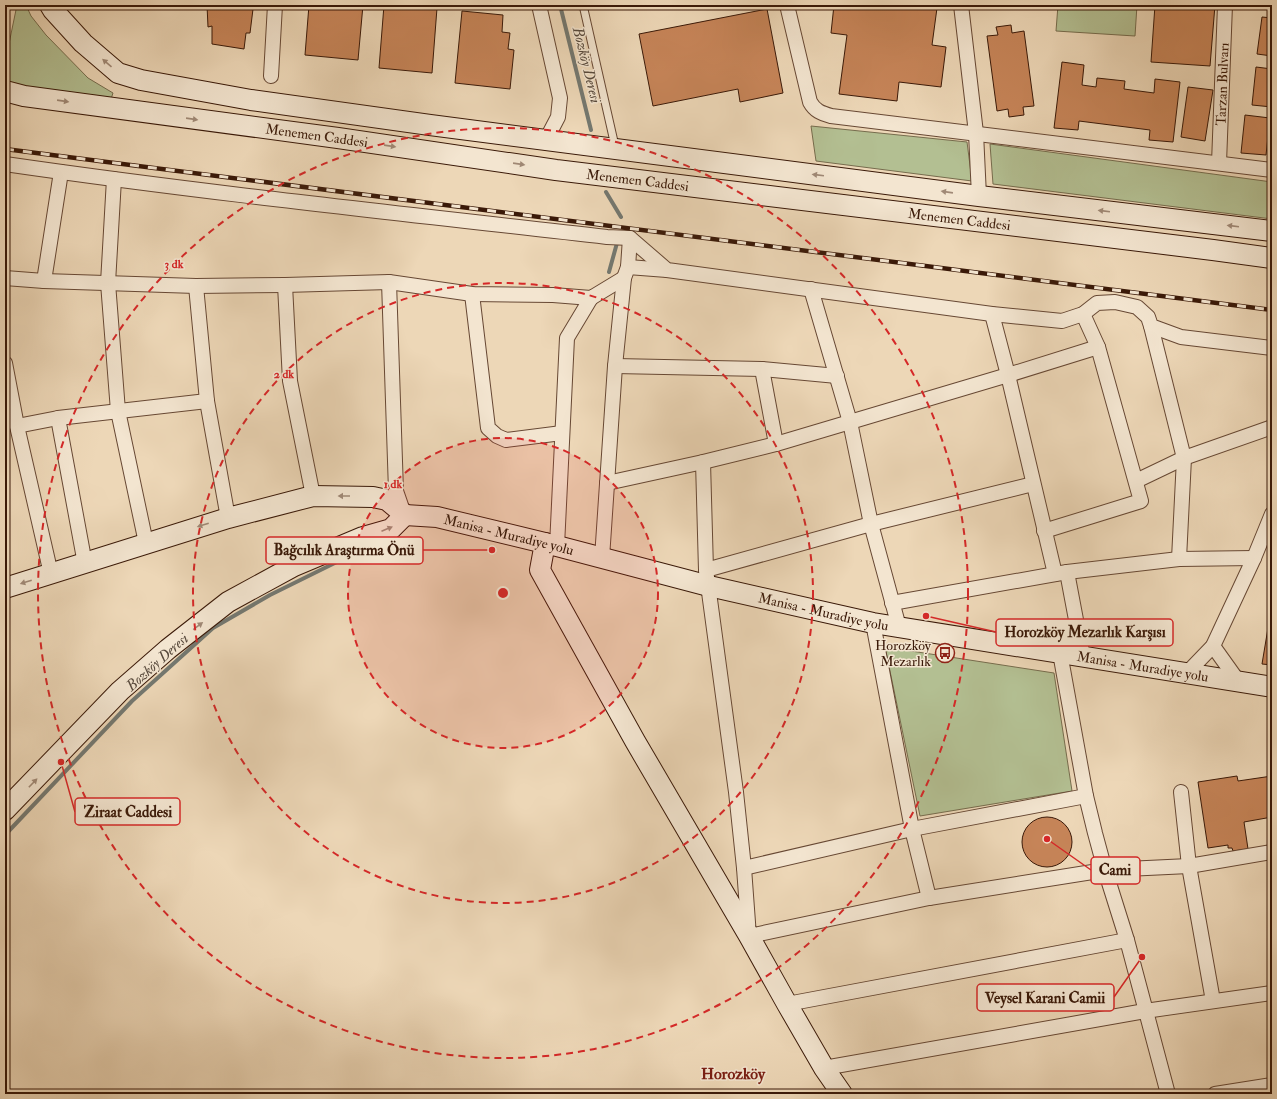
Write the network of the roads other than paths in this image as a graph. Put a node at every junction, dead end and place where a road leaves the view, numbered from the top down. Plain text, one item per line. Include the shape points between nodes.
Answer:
1 (50, 5) edge
2 (275, 5) edge
3 (539, 5) edge
4 (583, 5) edge
5 (787, 5) edge
6 (961, 5) edge
7 (1226, 5) edge
8 (271, 76) dead end
9 (5, 92) edge
10 (976, 133) junction
11 (546, 140) junction
12 (615, 149) junction
13 (1219, 163) junction
14 (5, 164) edge
15 (1272, 170) edge
16 (61, 172) junction
17 (114, 179) junction
18 (979, 196) junction
19 (1272, 231) edge
20 (630, 238) junction
21 (1272, 258) edge
22 (667, 270) junction
23 (626, 272) junction
24 (5, 278) edge
25 (44, 281) junction
26 (389, 282) junction
27 (108, 283) junction
28 (286, 285) junction
29 (196, 286) junction
30 (811, 289) junction
31 (472, 294) junction
32 (591, 298) junction
33 (992, 314) junction
34 (1083, 314) junction
35 (1151, 326) junction
36 (1098, 347) junction
37 (1272, 348) edge
38 (5, 363) edge
39 (615, 366) junction
40 (762, 369) junction
41 (1008, 375) junction
42 (837, 376) junction
43 (207, 401) junction
44 (118, 412) junction
45 (58, 418) junction
46 (850, 422) junction
47 (17, 426) junction
48 (1272, 427) edge
49 (562, 433) junction
50 (776, 444) junction
51 (1184, 458) junction
52 (703, 462) junction
53 (1136, 481) junction
54 (607, 483) junction
55 (1033, 484) junction
56 (313, 496) junction
57 (1272, 514) edge
58 (405, 515) junction
59 (228, 518) junction
60 (871, 524) junction
61 (1044, 531) junction
62 (146, 543) junction
63 (551, 545) junction
64 (602, 558) junction
65 (1179, 558) junction
66 (1254, 558) junction
67 (85, 564) junction
68 (1061, 573) junction
69 (51, 574) junction
70 (708, 578) junction
71 (5, 588) edge
72 (892, 603) junction
73 (873, 623) junction
74 (899, 627) junction
75 (1213, 646) junction
76 (1060, 653) junction
77 (1083, 657) junction
78 (1186, 674) junction
79 (1238, 681) junction
80 (1272, 687) edge
81 (1181, 792) dead end
82 (1086, 796) junction
83 (5, 810) edge
84 (912, 830) junction
85 (1272, 852) edge
86 (1189, 866) junction
87 (744, 868) junction
88 (1104, 870) junction
89 (929, 898) junction
90 (749, 936) junction
91 (1127, 940) junction
92 (1272, 992) edge
93 (1213, 1001) junction
94 (787, 1004) junction
95 (1145, 1011) junction
96 (824, 1068) junction
97 (1272, 1085) edge
98 (842, 1094) edge
99 (1168, 1094) edge
100 (1215, 1094) edge

11 -> 1 main road, Menemen Caddesi via 252,100 141,80 118,72 83,43
2 - 8 street
3 - 11 street via 560,98 558,117
4 - 12 lane
5 - 10 street via 813,108 831,116
6 - 10 street
7 - 13 street, Tarzan Bulvarı
9 -> 21 main road, Menemen Caddesi via 556,170
10 - 13 street
10 - 18 street
11 - 12 main road, Menemen Caddesi
18 -> 12 main road, Menemen Caddesi
13 - 15 street
14 - 16 street
16 - 17 street
16 - 25 street
17 - 20 street
17 - 27 street
19 -> 18 main road, Menemen Caddesi
20 - 22 street
20 - 23 street
22 - 23 street
22 - 30 street
23 - 32 street
23 - 39 street
24 - 25 street
25 - 27 street
26 - 28 street
26 - 31 street
26 - 58 street via 396,491
27 - 29 street
27 - 44 street
28 - 29 street
28 - 56 street via 290,381
29 - 43 street
30 - 33 street
30 - 42 street
31 - 32 street
31 - 49 street via 488,428 506,440
32 - 49 street via 567,338
33 - 34 street via 1062,321
33 - 41 street
34 - 35 street via 1097,303 1115,302 1137,307 1148,317
34 - 36 street
35 - 37 street via 1181,337
35 - 51 street
36 - 41 street
36 - 53 street
38 - 47 street
39 - 40 street
39 - 54 street
40 - 42 street
40 - 50 street
41 - 46 street
41 - 55 street
42 - 46 street
43 - 44 street
43 - 59 street
44 - 45 street
44 - 62 street
45 - 47 street
45 - 67 street
46 - 50 street
46 - 60 street
47 - 69 street
48 - 51 street
49 - 63 street
50 - 52 street
51 - 53 street
51 - 65 street
52 - 54 street
52 - 70 street
53 - 61 street via 1141,502
54 - 64 street
55 - 60 street
55 - 61 street
58 -> 56 main road via 387,500 373,497
56 - 59 main road
57 - 66 street
58 - 63 main road, Manisa - Muradiye yolu via 437,517
83 -> 58 main road via 120,691 168,648 228,602 294,566 364,537 391,529
59 -> 62 main road
60 - 70 street
60 - 72 street
61 - 68 street
62 - 67 main road
63 - 64 main road, Manisa - Muradiye yolu
63 - 90 main road via 540,570 635,741
64 - 70 main road, Manisa - Muradiye yolu
65 - 66 street
65 - 68 street
66 - 75 street
67 - 69 main road
68 - 72 street
68 - 77 street
69 -> 71 main road
70 - 73 main road, Manisa - Muradiye yolu
70 - 87 street
72 - 74 street
73 - 74 main road, Manisa - Muradiye yolu
73 - 84 street
74 - 76 main road, Manisa - Muradiye yolu
75 - 78 street
75 - 79 street
76 - 77 main road, Manisa - Muradiye yolu
76 - 82 street
77 - 78 main road, Manisa - Muradiye yolu
78 - 79 main road, Manisa - Muradiye yolu
79 - 80 main road, Manisa - Muradiye yolu
81 - 86 street
82 - 84 street
82 - 88 street
84 - 87 street
84 - 89 street
85 - 86 street
86 - 88 street
86 - 93 street
87 - 90 street
88 - 89 street
88 - 91 street
89 - 90 street
90 - 94 main road
91 - 94 street
91 - 95 street
92 - 93 street
93 - 95 street
94 - 96 main road
95 - 96 street
95 - 99 street
96 - 98 main road
97 - 100 street

